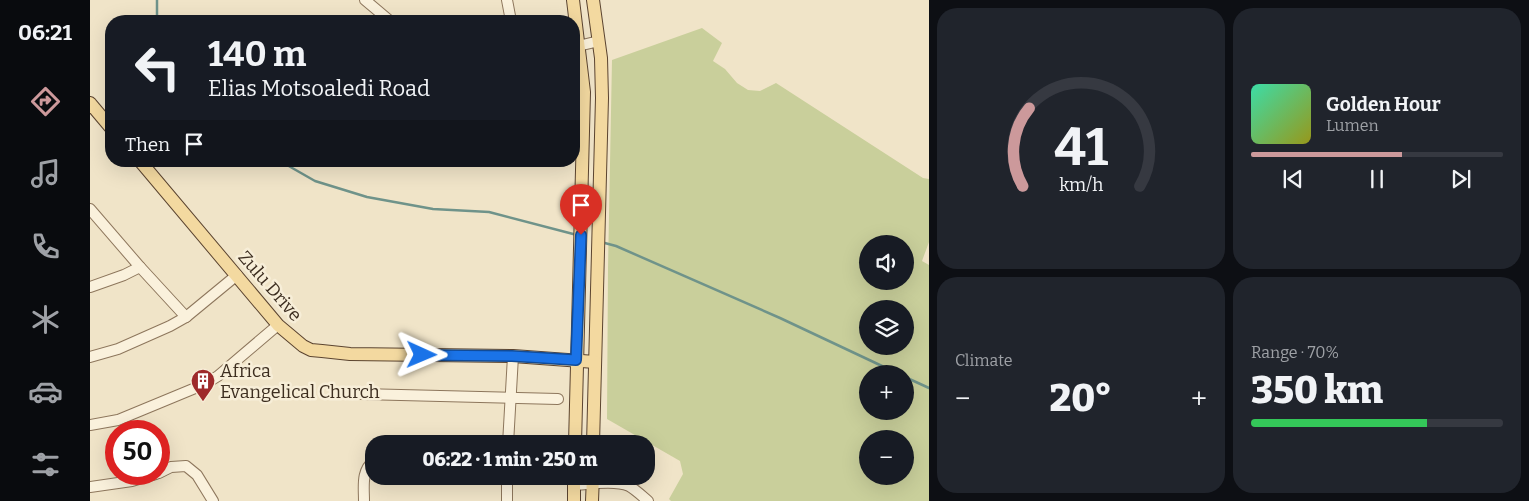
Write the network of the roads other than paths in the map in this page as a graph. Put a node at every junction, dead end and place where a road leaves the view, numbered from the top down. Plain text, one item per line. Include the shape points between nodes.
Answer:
1 (365, 0) edge
2 (507, 0) edge
3 (573, 0) edge
4 (593, 0) edge
5 (383, 15) edge
6 (510, 15) edge
7 (574, 15) edge
8 (599, 41) junction
9 (580, 46) edge
10 (580, 70) edge
11 (90, 104) edge
12 (105, 121) edge
13 (145, 167) edge
14 (90, 208) edge
15 (140, 267) junction
16 (237, 275) junction
17 (90, 287) edge
18 (186, 317) junction
19 (278, 324) junction
20 (512, 356) junction
21 (90, 357) edge
22 (576, 360) junction
23 (595, 362) junction
24 (362, 394) dead end
25 (510, 398) junction
26 (558, 399) dead end
27 (90, 425) edge
28 (508, 435) edge
29 (575, 435) edge
30 (593, 435) edge
31 (170, 467) edge
32 (105, 485) edge
33 (365, 485) edge
34 (507, 485) edge
35 (574, 485) edge
36 (593, 485) edge
37 (627, 485) edge
38 (90, 487) edge
39 (213, 501) edge
40 (364, 501) edge
41 (507, 501) edge
42 (574, 501) edge
43 (592, 501) edge
44 (648, 501) edge

1 - 5 street
2 - 6 street
3 - 7 main road
4 - 8 main road
8 - 9 street
8 - 23 main road via 602,98
10 - 22 main road via 584,92
11 - 12 main road
13 - 16 main road, Zulu Drive
14 - 15 street
15 - 17 street
15 - 18 street
16 - 18 street
16 - 19 main road, Zulu Drive
18 - 21 street via 132,344
19 - 20 main road, Zulu Drive via 303,346 322,352
19 - 27 street via 205,384 118,420
20 - 22 main road, Zulu Drive
20 - 25 street
22 - 23 main road, Zulu Drive
22 - 29 main road
23 - 30 main road
24 - 25 street
25 - 26 street
25 - 28 street
31 - 39 street via 186,466 197,475
32 - 38 street
33 - 40 street
34 - 41 street
35 - 42 main road
36 - 43 main road
37 - 44 street

